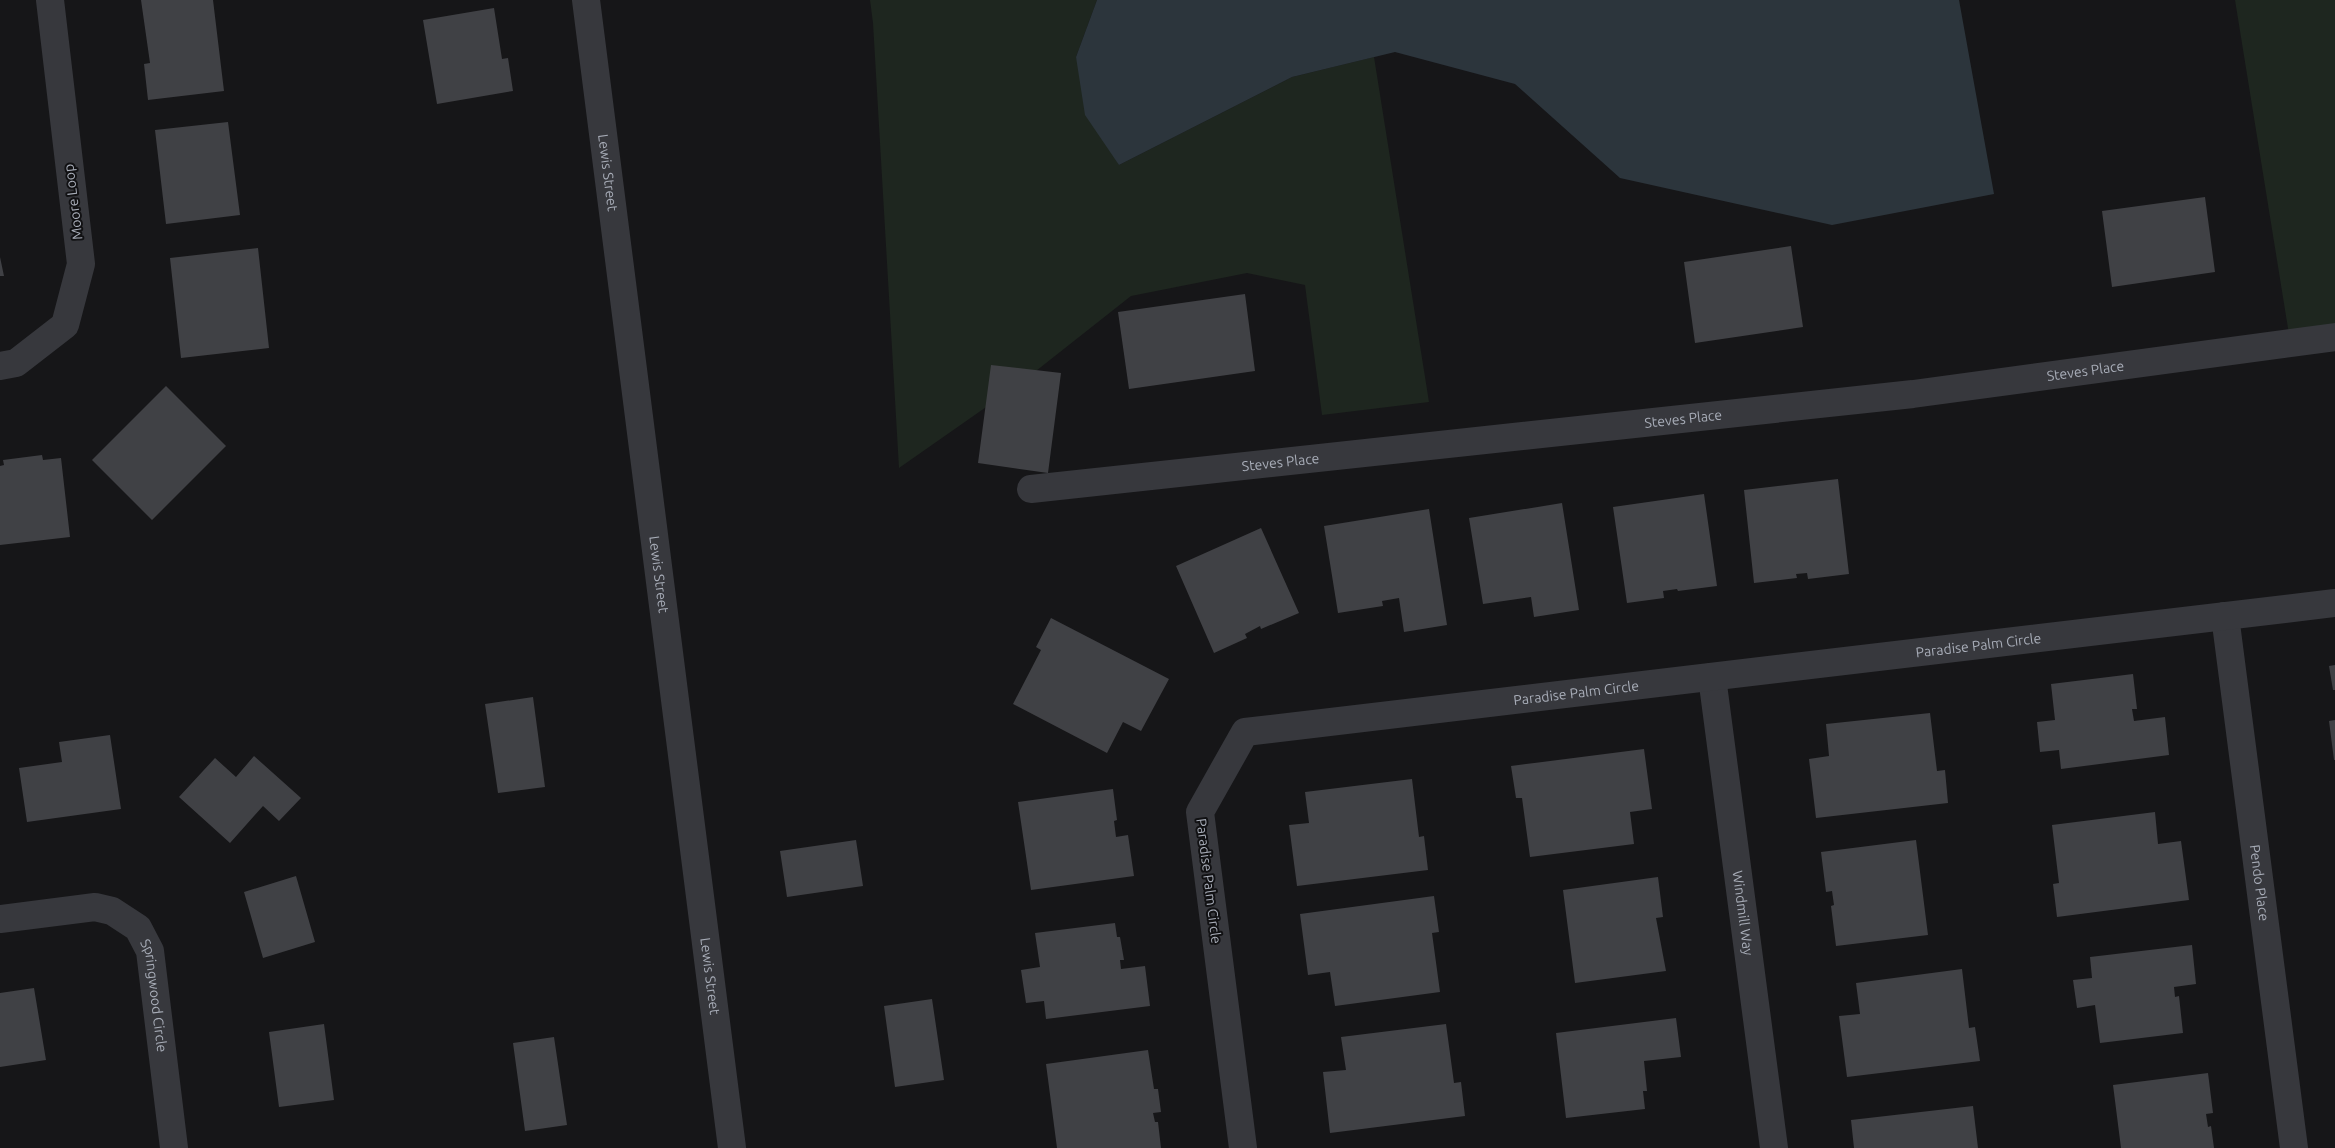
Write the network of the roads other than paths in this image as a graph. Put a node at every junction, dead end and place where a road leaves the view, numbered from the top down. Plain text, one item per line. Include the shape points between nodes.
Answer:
1 (50, 0) edge
2 (586, 0) edge
3 (2335, 338) edge
4 (0, 366) edge
5 (1031, 489) dead end
6 (2335, 603) edge
7 (2225, 616) junction
8 (1712, 677) junction
9 (0, 919) edge
10 (174, 1148) edge
11 (732, 1148) edge
12 (1243, 1148) edge
13 (1774, 1148) edge
14 (2294, 1148) edge

1 - 4 street, Moore Loop via 80,264 65,325 16,364
2 - 11 street, Lewis Street
3 - 5 street, Steves Place via 1913,394
6 - 7 street, Paradise Palm Circle
7 - 8 street, Paradise Palm Circle
7 - 14 street, Pendo Place
8 - 12 street, Paradise Palm Circle via 1245,732 1200,812
8 - 13 street, Windmill Way
9 - 10 street, Springwood Circle via 95,907 112,911 138,928 150,951

